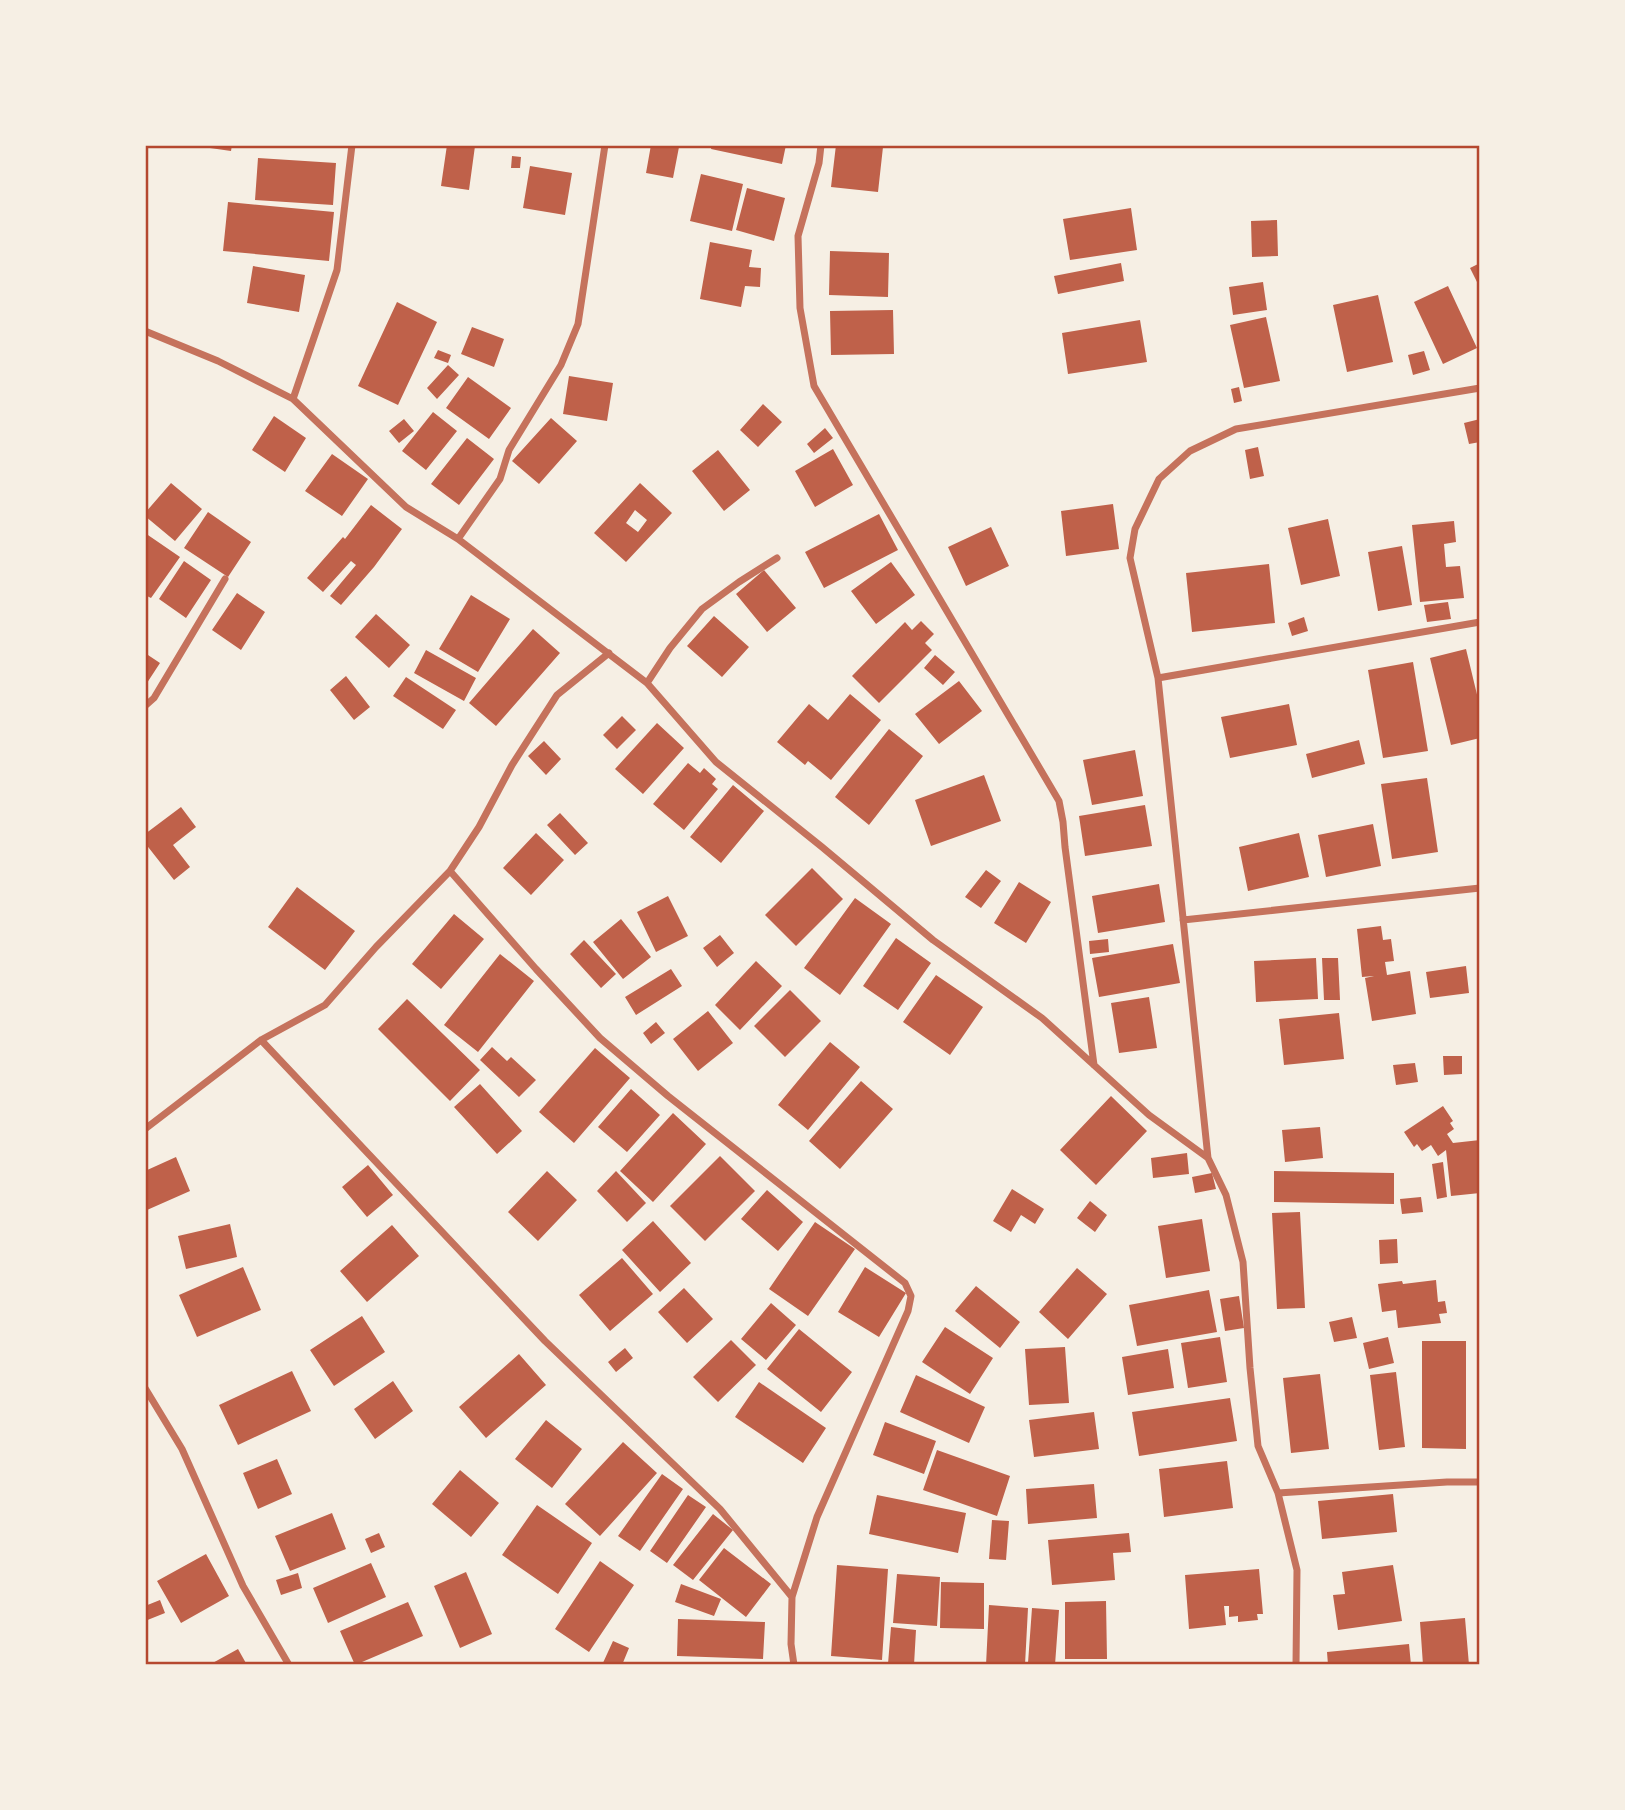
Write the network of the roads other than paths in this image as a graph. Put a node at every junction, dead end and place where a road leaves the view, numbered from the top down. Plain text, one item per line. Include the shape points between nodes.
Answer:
1 (352, 145) edge
2 (605, 145) edge
3 (821, 145) edge
4 (145, 331) edge
5 (1480, 388) edge
6 (293, 399) junction
7 (458, 539) junction
8 (777, 558) dead end
9 (225, 579) dead end
10 (1480, 622) edge
11 (609, 653) junction
12 (1158, 678) junction
13 (648, 683) junction
14 (145, 706) edge
15 (450, 871) junction
16 (1480, 888) edge
17 (1183, 920) junction
18 (261, 1040) junction
19 (1094, 1065) junction
20 (145, 1129) edge
21 (1208, 1158) junction
22 (145, 1388) edge
23 (1480, 1482) edge
24 (1278, 1493) junction
25 (792, 1597) junction
26 (289, 1665) edge
27 (794, 1665) edge
28 (1296, 1665) edge

1 - 6 street via 337,270
2 - 7 street via 578,324 561,365 509,450 500,479
3 - 19 street via 798,236 800,308 814,386 1059,801
4 - 6 street
5 - 12 street via 1236,429 1182,458 1159,479 1135,529 1130,558
6 - 7 street via 406,507
7 - 11 street
8 - 13 street via 702,609
9 - 14 street
10 - 12 street
11 - 13 street
11 - 15 street via 558,695
12 - 17 street
13 - 19 street via 716,762 933,940 1042,1018
15 - 18 street via 325,1005
15 - 25 street via 600,1038 905,1283 911,1296 908,1311 817,1517
16 - 17 street
17 - 21 street
18 - 20 street
18 - 25 street via 545,1341 720,1509
19 - 21 street via 1149,1115
21 - 24 street via 1226,1195 1242,1262 1258,1446
22 - 26 street via 182,1449 243,1586
23 - 24 street
24 - 28 street via 1297,1570
25 - 27 street

